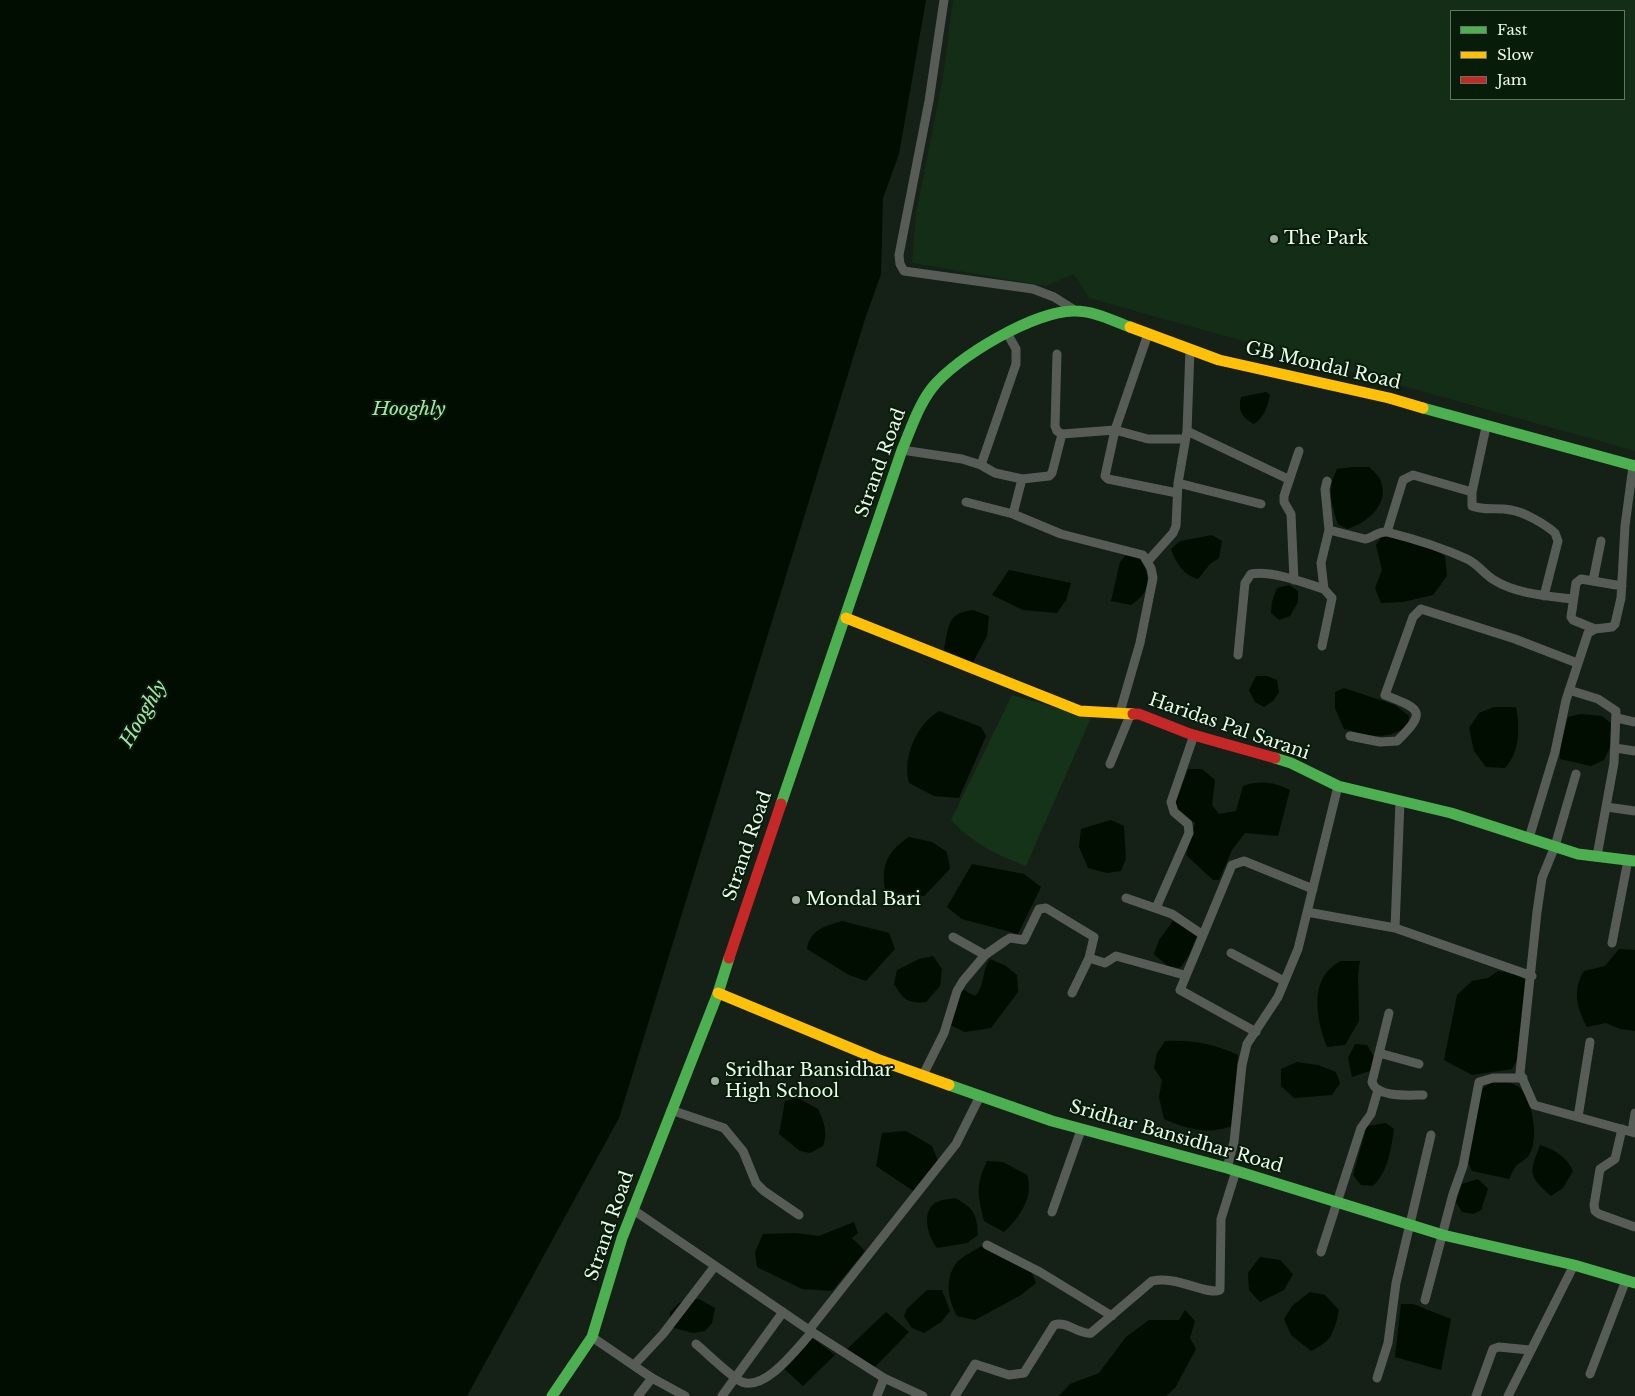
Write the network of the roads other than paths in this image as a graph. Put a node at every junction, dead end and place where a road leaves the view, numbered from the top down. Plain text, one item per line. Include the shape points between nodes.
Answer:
1 (944, 0) edge
2 (1076, 311) junction
3 (1007, 333) junction
4 (1148, 334) junction
5 (1190, 349) junction
6 (1057, 354) dead end
7 (1486, 427) junction
8 (1115, 430) junction
9 (1062, 434) junction
10 (1186, 435) junction
11 (902, 450) junction
12 (1299, 450) dead end
13 (981, 465) junction
14 (1634, 466) edge
15 (1022, 479) junction
16 (1288, 479) junction
17 (1327, 481) dead end
18 (1178, 483) junction
19 (1472, 492) junction
20 (1177, 493) junction
21 (966, 502) dead end
22 (1261, 504) dead end
23 (1013, 514) junction
24 (1329, 530) junction
25 (1387, 532) junction
26 (1601, 541) dead end
27 (1148, 561) junction
28 (1294, 580) junction
29 (1593, 581) junction
30 (1622, 586) junction
31 (1324, 590) junction
32 (1544, 596) junction
33 (1572, 598) junction
34 (846, 618) junction
35 (1595, 628) junction
36 (1322, 646) dead end
37 (1238, 655) dead end
38 (1577, 663) junction
39 (1569, 690) junction
40 (1126, 713) junction
41 (1617, 718) junction
42 (1635, 722) edge
43 (1194, 735) junction
44 (1350, 736) dead end
45 (1615, 748) junction
46 (1635, 751) edge
47 (1110, 764) dead end
48 (1576, 774) dead end
49 (1338, 786) junction
50 (1400, 801) junction
51 (1607, 807) junction
52 (1635, 811) edge
53 (1529, 838) junction
54 (1555, 846) junction
55 (1597, 856) junction
56 (1632, 860) edge
57 (1313, 889) junction
58 (1126, 898) dead end
59 (1156, 908) junction
60 (1307, 912) junction
61 (1395, 928) junction
62 (1203, 935) junction
63 (954, 938) dead end
64 (1612, 943) dead end
65 (1230, 953) dead end
66 (985, 955) junction
67 (1089, 958) junction
68 (1184, 975) junction
69 (1532, 976) junction
70 (1284, 981) junction
71 (718, 993) junction
72 (1072, 993) dead end
73 (1389, 1013) dead end
74 (1256, 1032) junction
75 (1590, 1042) dead end
76 (1379, 1053) junction
77 (1419, 1064) dead end
78 (923, 1076) junction
79 (1523, 1078) junction
80 (1378, 1090) junction
81 (1423, 1095) dead end
82 (980, 1096) junction
83 (671, 1110) junction
84 (1635, 1113) edge
85 (1578, 1117) junction
86 (1622, 1129) junction
87 (1081, 1130) junction
88 (1634, 1132) edge
89 (1431, 1135) dead end
90 (1231, 1170) junction
91 (1336, 1201) junction
92 (632, 1209) junction
93 (1052, 1212) dead end
94 (799, 1214) dead end
95 (1411, 1225) junction
96 (1635, 1227) edge
97 (1444, 1235) junction
98 (987, 1245) dead end
99 (1321, 1252) dead end
100 (1574, 1265) junction
101 (715, 1266) junction
102 (1630, 1281) edge
103 (1425, 1300) dead end
104 (783, 1312) junction
105 (1112, 1316) junction
106 (810, 1331) junction
107 (592, 1337) junction
108 (696, 1344) dead end
109 (1530, 1350) junction
110 (634, 1365) junction
111 (1590, 1374) dead end
112 (736, 1377) junction
113 (652, 1378) junction
114 (884, 1378) junction
115 (1378, 1378) dead end
116 (552, 1396) edge
117 (638, 1396) edge
118 (686, 1396) edge
119 (722, 1396) edge
120 (877, 1396) edge
121 (923, 1396) edge
122 (955, 1396) edge
123 (1476, 1396) edge
124 (1508, 1396) edge

1 - 2 street via 900,264 904,271 1033,289
2 - 3 street, GB Mondal Road via 1045,316
2 - 4 street, GB Mondal Road
3 - 11 street, Strand Road via 960,362 933,387
3 - 13 street via 1016,349 1016,364
4 - 5 street, GB Mondal Road
4 - 8 street
5 - 7 street, GB Mondal Road via 1219,360 1389,398
5 - 10 street
6 - 9 street via 1055,426
7 - 14 street, GB Mondal Road
7 - 19 street
8 - 9 street
8 - 10 street via 1148,439
8 - 20 street via 1105,476
9 - 15 street via 1052,473
10 - 16 street
10 - 18 street
11 - 13 street
11 - 34 street, Strand Road
12 - 16 street
13 - 15 street via 995,473
14 - 30 street via 1625,526
15 - 23 street
16 - 28 street via 1284,502 1291,514
17 - 24 street
18 - 20 street
18 - 22 street
19 - 25 street via 1413,475 1407,477 1403,480
19 - 32 street via 1472,506 1513,510 1556,534 1558,541
20 - 27 street via 1173,533
21 - 23 street
23 - 27 street via 1061,534 1143,555
24 - 25 street via 1365,539
24 - 31 street via 1321,563
25 - 32 street via 1428,542 1469,560 1510,588
26 - 29 street
27 - 40 street via 1153,578
28 - 31 street
28 - 37 street via 1251,574 1246,584
29 - 30 street
29 - 33 street via 1578,580
30 - 35 street via 1615,624
31 - 36 street via 1332,598
32 - 33 street
33 - 35 street via 1570,613 1573,620
34 - 40 street, Haridas Pal Sarani via 956,664 1080,710
34 - 71 street, Strand Road
35 - 38 street via 1588,633
38 - 39 street
38 - 44 street via 1421,609 1413,617 1386,695 1412,706 1418,717 1397,741 1380,742
39 - 41 street via 1612,706
39 - 53 street
40 - 43 street, Haridas Pal Sarani via 1139,714
40 - 47 street
41 - 42 street
41 - 45 street
43 - 49 street, Haridas Pal Sarani via 1291,763
43 - 59 street via 1172,802 1174,812 1188,824 1189,833
45 - 46 street
45 - 51 street
48 - 54 street
49 - 50 street, Haridas Pal Sarani
49 - 57 street
50 - 53 street, Haridas Pal Sarani via 1451,813
50 - 61 street
51 - 52 street
51 - 55 street
53 - 54 street, Haridas Pal Sarani
54 - 55 street, Haridas Pal Sarani
54 - 69 street via 1542,878
55 - 56 street, Haridas Pal Sarani
56 - 64 street
57 - 60 street
57 - 62 street via 1237,861 1232,865
58 - 59 street
59 - 62 street via 1172,914
60 - 61 street
60 - 70 street via 1298,949
61 - 69 street
62 - 68 street
63 - 66 street
65 - 70 street
66 - 67 street via 1010,938 1024,940 1039,909 1043,908 1094,937
66 - 78 street via 957,992 944,1033
67 - 68 street via 1105,963 1116,956
67 - 72 street
68 - 74 street via 1180,990
69 - 79 street via 1520,1073
70 - 74 street
71 - 78 street, Sridhar Bansidhar Road
71 - 83 street, Strand Road
73 - 76 street
74 - 90 street via 1247,1044 1242,1066
75 - 85 street
76 - 77 street
76 - 80 street via 1372,1082
78 - 82 street, Sridhar Bansidhar Road
79 - 85 street via 1534,1106
79 - 97 street via 1493,1078 1479,1082 1464,1166 1453,1194
80 - 81 street
80 - 91 street
82 - 87 street, Sridhar Bansidhar Road
82 - 106 street via 956,1144
83 - 92 street, Strand Road
83 - 94 street via 724,1128 744,1151 756,1183
84 - 88 street
85 - 86 street
86 - 88 street
86 - 96 street via 1615,1159 1600,1169 1594,1205 1599,1214
87 - 90 street, Sridhar Bansidhar Road
87 - 93 street
89 - 95 street
90 - 91 street, Sridhar Bansidhar Road
90 - 105 street via 1221,1219 1220,1290 1211,1292 1179,1281 1152,1281
91 - 95 street, Sridhar Bansidhar Road
91 - 99 street
92 - 101 street
92 - 107 street, Strand Road
95 - 97 street, Sridhar Bansidhar Road
95 - 115 street
97 - 100 street, Sridhar Bansidhar Road
97 - 103 street
98 - 105 street via 1040,1272
100 - 102 street, Sridhar Bansidhar Road
100 - 109 street
101 - 104 street
101 - 110 street
102 - 111 street
104 - 106 street
104 - 112 street
105 - 122 street via 1087,1333 1063,1324 1054,1325 1030,1366 1018,1375 975,1364
106 - 112 street via 765,1379 742,1382
106 - 114 street
107 - 110 street
107 - 116 street, Strand Road
108 - 112 street
109 - 123 street via 1493,1349
109 - 124 street
110 - 113 street
112 - 119 street
113 - 117 street
113 - 118 street
114 - 120 street
114 - 121 street

